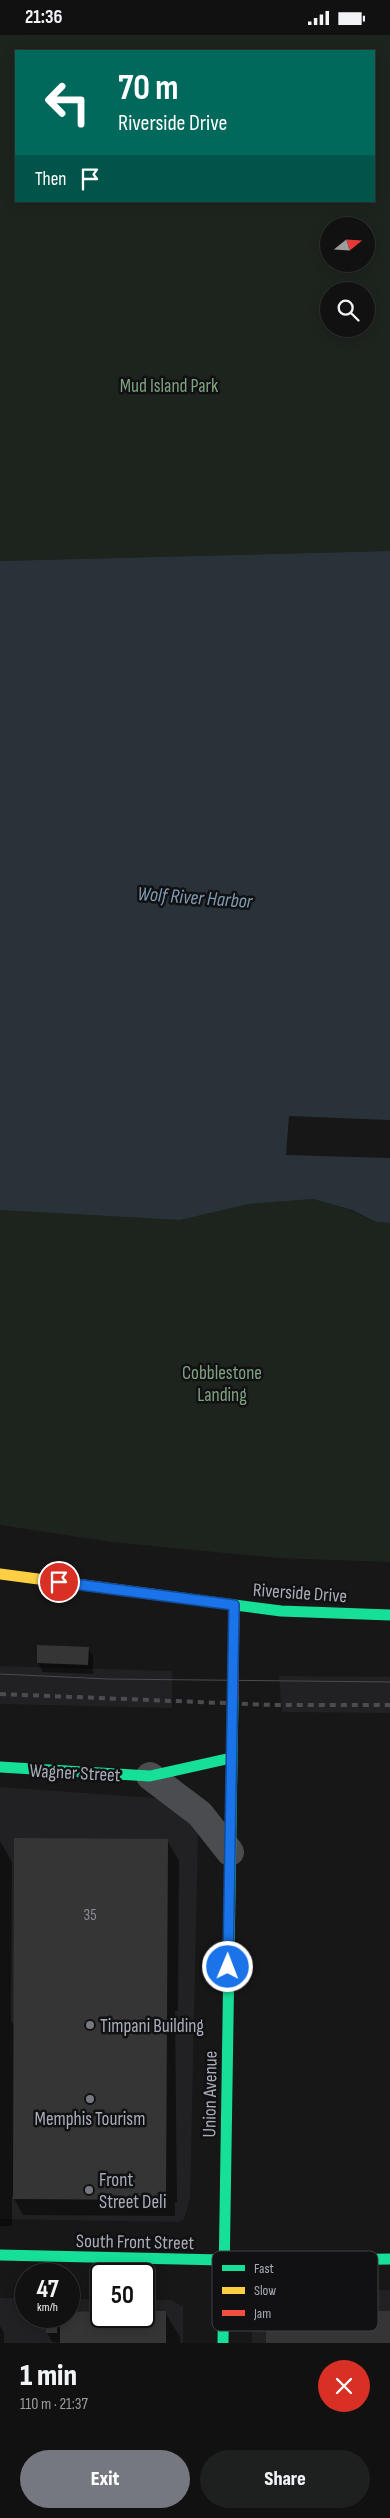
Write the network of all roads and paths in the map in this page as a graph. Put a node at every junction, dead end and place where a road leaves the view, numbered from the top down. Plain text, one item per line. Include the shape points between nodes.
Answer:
1 (0, 1574) edge
2 (234, 1605) junction
3 (390, 1615) edge
4 (231, 1758) junction
5 (0, 1767) edge
6 (150, 1776) junction
7 (230, 1852) junction
8 (224, 2251) edge
9 (0, 2255) edge
10 (212, 2260) edge

1 - 2 main road, Riverside Drive
2 - 3 main road, Riverside Drive via 281,1611
2 - 4 main road, Union Avenue
4 - 6 main road, Wagner Street
4 - 7 main road, Union Avenue
5 - 6 main road, Wagner Street
6 - 7 street via 200,1814
7 - 8 main road, Union Avenue
9 - 10 main road, South Front Street

